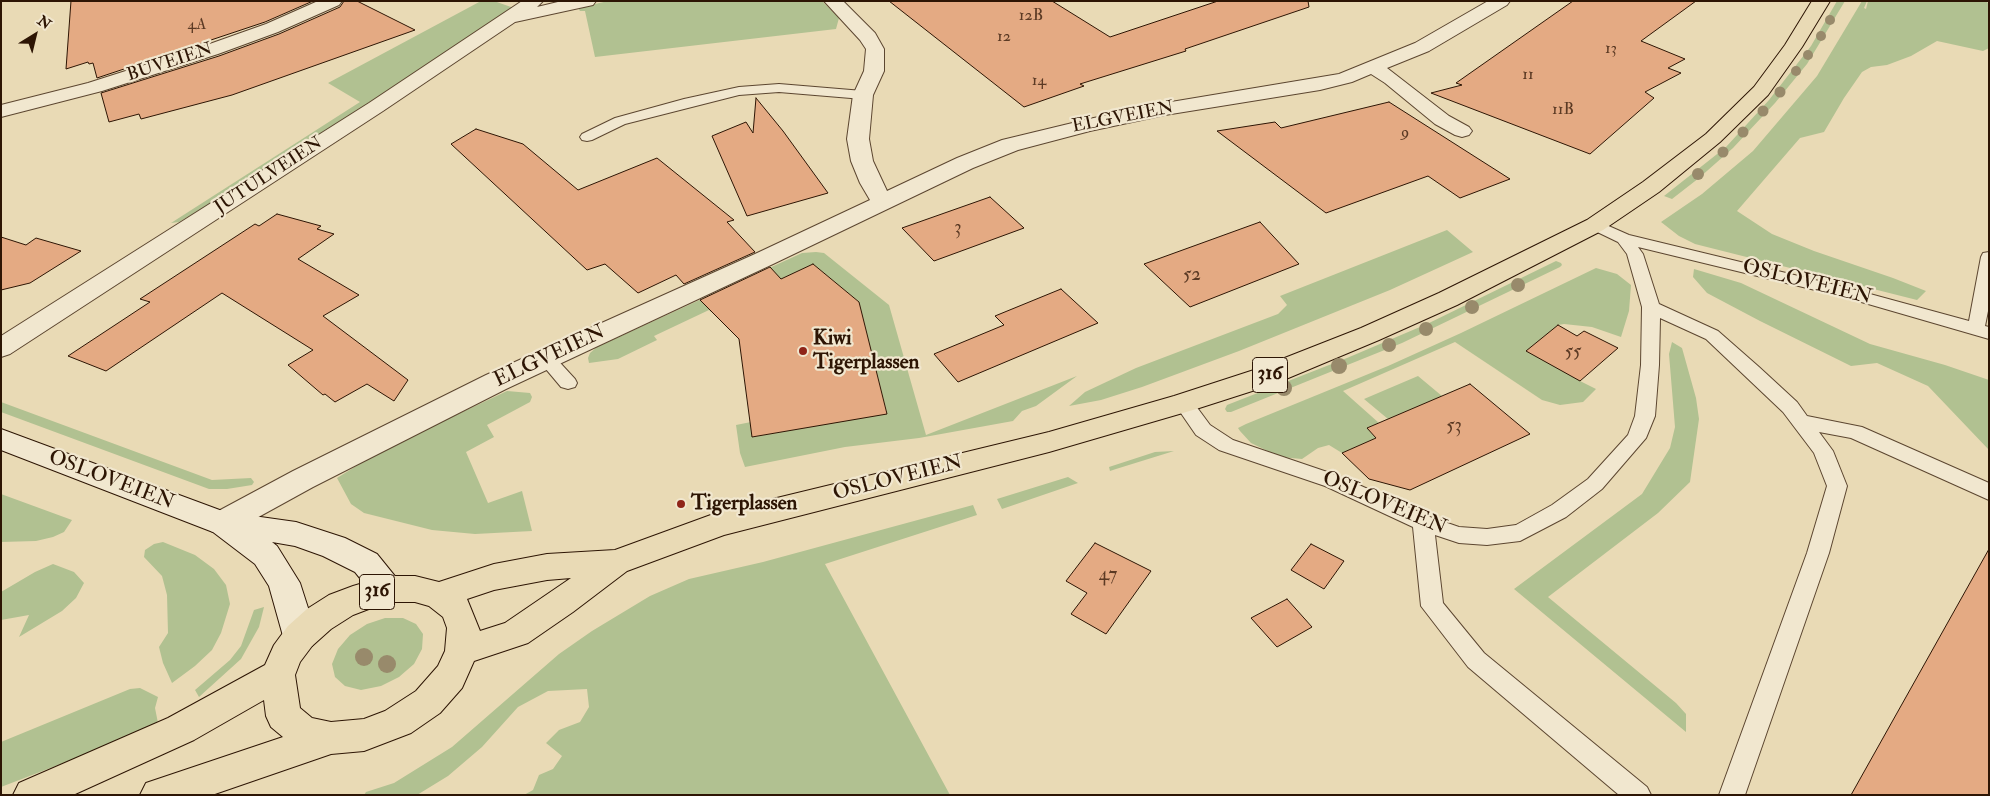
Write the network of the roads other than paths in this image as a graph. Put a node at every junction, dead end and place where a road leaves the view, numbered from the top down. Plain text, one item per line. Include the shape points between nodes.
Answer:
1 (333, 1) edge
2 (534, 1) edge
3 (587, 1) edge
4 (832, 1) edge
5 (1501, 1) edge
6 (1821, 1) edge
7 (510, 18) junction
8 (1373, 67) junction
9 (863, 95) junction
10 (1, 111) edge
11 (1462, 131) dead end
12 (588, 138) dead end
13 (882, 201) junction
14 (1595, 225) junction
15 (1624, 239) junction
16 (1989, 257) edge
17 (1651, 307) junction
18 (1983, 331) edge
19 (1, 348) edge
20 (546, 358) junction
21 (568, 383) dead end
22 (1182, 403) junction
23 (1800, 422) junction
24 (1, 439) edge
25 (1989, 492) edge
26 (222, 523) junction
27 (1423, 523) junction
28 (616, 562) junction
29 (387, 589) junction
30 (439, 595) junction
31 (300, 636) junction
32 (462, 651) junction
33 (278, 675) junction
34 (331, 738) junction
35 (32, 795) edge
36 (160, 795) edge
37 (1638, 795) edge
38 (1732, 795) edge

1 - 10 street, BUVEIEN via 211,50 95,87
2 - 7 street, JUTULVEIEN
3 - 7 street
4 - 9 street via 868,37 875,49 874,71
5 - 8 street, ELGVEIEN via 1422,47
6 - 14 main road, OSLOVEIEN / 316 via 1761,91 1713,138 1651,188
7 - 19 street, JUTULVEIEN
8 - 11 street via 1442,120
8 - 13 street, ELGVEIEN via 1320,84 1165,109 1052,133 965,162
9 - 12 lane via 779,88 739,91 620,121
9 - 13 street via 858,139 862,161
13 - 20 street, ELGVEIEN via 764,259
14 - 15 lane, OSLOVEIEN
14 - 22 main road, OSLOVEIEN / 316 via 1448,299 1370,334 1264,377
15 - 17 lane, OSLOVEIEN via 1635,254
15 - 18 lane, OSLOVEIEN via 1839,291
16 - 18 lane
17 - 23 lane via 1712,335 1753,370 1790,407
17 - 27 lane, OSLOVEIEN via 1645,416 1636,438 1595,484 1559,511 1520,533 1487,537 1459,535
20 - 21 lane
20 - 26 street, ELGVEIEN via 302,479
22 - 27 lane, OSLOVEIEN via 1203,430 1226,445 1332,481
22 - 28 main road, OSLOVEIEN / 316 via 1049,442 719,524
23 - 25 lane via 1855,432
23 - 38 lane via 1823,451 1837,486 1818,554
24 - 26 street, OSLOVEIEN
26 - 29 street, OSLOVEIEN via 296,534 334,547 366,563
26 - 31 street, OSLOVEIEN via 266,555 284,583
27 - 37 lane via 1432,606 1476,660
28 - 30 main road, OSLOVEIEN / 316 via 547,567 494,577
28 - 32 main road, OSLOVEIEN / 316 via 516,633
29 - 30 main road, 316 via 415,589
29 - 31 main road, 316 via 341,605
30 - 32 main road, 316 via 456,608 464,628
31 - 33 main road, 316 via 286,655
32 - 34 main road, 316 via 450,677 428,702 398,722 364,735
33 - 34 main road, 316 via 284,716 303,732
33 - 35 main road via 181,729
34 - 36 main road, 316

